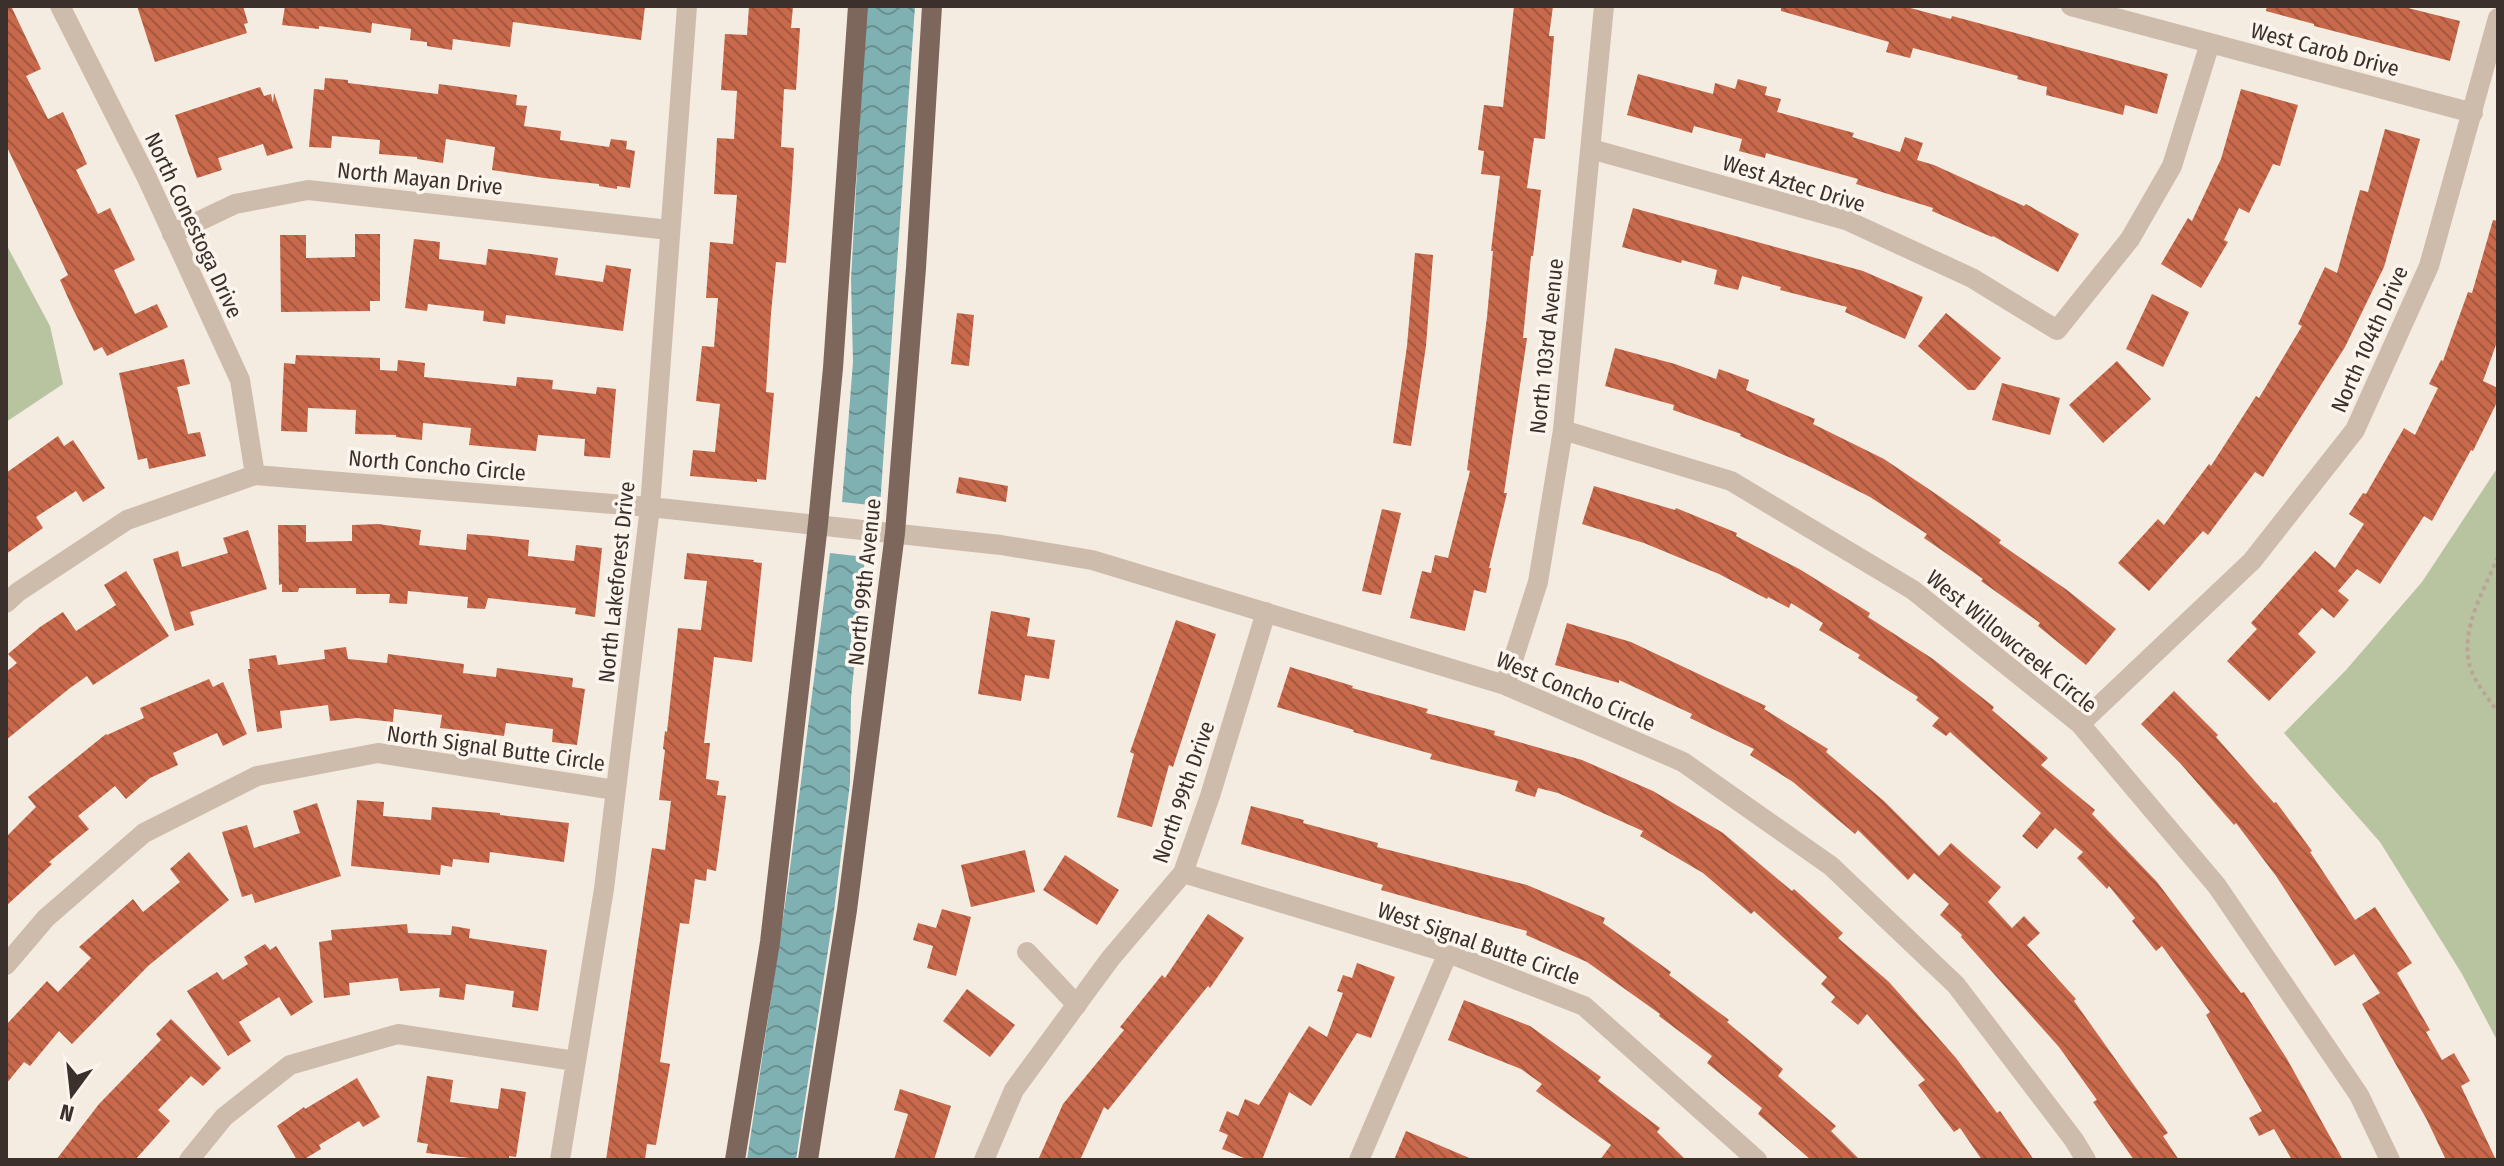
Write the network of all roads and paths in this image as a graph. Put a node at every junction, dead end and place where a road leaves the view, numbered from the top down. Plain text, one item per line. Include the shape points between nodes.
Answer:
1 (60, 6) edge
2 (687, 6) edge
3 (858, 6) edge
4 (932, 6) edge
5 (1604, 6) edge
6 (2071, 6) edge
7 (2498, 18) edge
8 (2210, 43) junction
9 (2473, 113) junction
10 (1591, 149) junction
11 (669, 230) junction
12 (172, 234) junction
13 (1563, 430) junction
14 (255, 475) junction
15 (650, 507) junction
16 (818, 524) junction
17 (895, 533) junction
18 (2498, 557) edge
19 (6, 603) edge
20 (1266, 612) junction
21 (1505, 685) junction
22 (2498, 712) edge
23 (2080, 724) junction
24 (615, 790) junction
25 (1183, 873) junction
26 (1027, 952) dead end
27 (1448, 953) junction
28 (6, 965) edge
29 (1077, 1005) junction
30 (575, 1061) junction
31 (189, 1160) edge
32 (560, 1160) edge
33 (735, 1160) edge
34 (808, 1160) edge
35 (984, 1160) edge
36 (1359, 1160) edge
37 (1757, 1160) edge
38 (2086, 1160) edge
39 (2390, 1160) edge

1 - 12 street, North Conestoga Drive
2 - 11 street, North Lakeforest Drive
3 - 16 main road
4 - 17 main road, North 99th Avenue
5 - 10 street, North 103rd Avenue
6 - 8 street, West Carob Drive
7 - 9 street, North 104th Drive
8 - 9 street, West Carob Drive
8 - 10 street, West Aztec Drive via 2172,166 2130,239 2057,330 1972,278 1846,220
9 - 23 street, North 104th Drive via 2429,266 2355,430 2252,561
10 - 13 street, North 103rd Avenue
11 - 12 street, North Mayan Drive via 308,190 235,204
11 - 15 street, North Lakeforest Drive
12 - 14 street, North Conestoga Drive via 240,380
13 - 21 street, North 103rd Avenue via 1538,582
13 - 23 street, West Willowcreek Circle via 1731,481 1913,590
14 - 15 street, North Concho Circle
14 - 19 street, North Concho Circle via 127,520
15 - 16 street, North Concho Circle
15 - 24 street, North Lakeforest Drive
16 - 17 street, North Concho Circle
16 - 33 main road via 770,942
17 - 20 street, West Concho Circle via 1092,560
17 - 34 main road, North 99th Avenue via 847,910
18 - 22 path via 2470,626 2469,645 2470,668
20 - 21 street, West Concho Circle
20 - 25 street, North 99th Drive
21 - 38 street, West Concho Circle via 1683,762 1831,866 1956,985
23 - 39 street, West Willowcreek Circle via 2217,886 2359,1095
24 - 28 street, North Signal Butte Circle via 378,753 257,776 144,833 46,918
24 - 30 street, North Lakeforest Drive
25 - 27 street, West Signal Butte Circle
25 - 29 street, North 99th Drive
26 - 29 street
27 - 36 street
27 - 37 street, West Signal Butte Circle via 1584,1006
29 - 35 street, North 99th Drive via 1014,1090
30 - 31 street via 398,1034 290,1065 224,1117
30 - 32 street, North Lakeforest Drive

